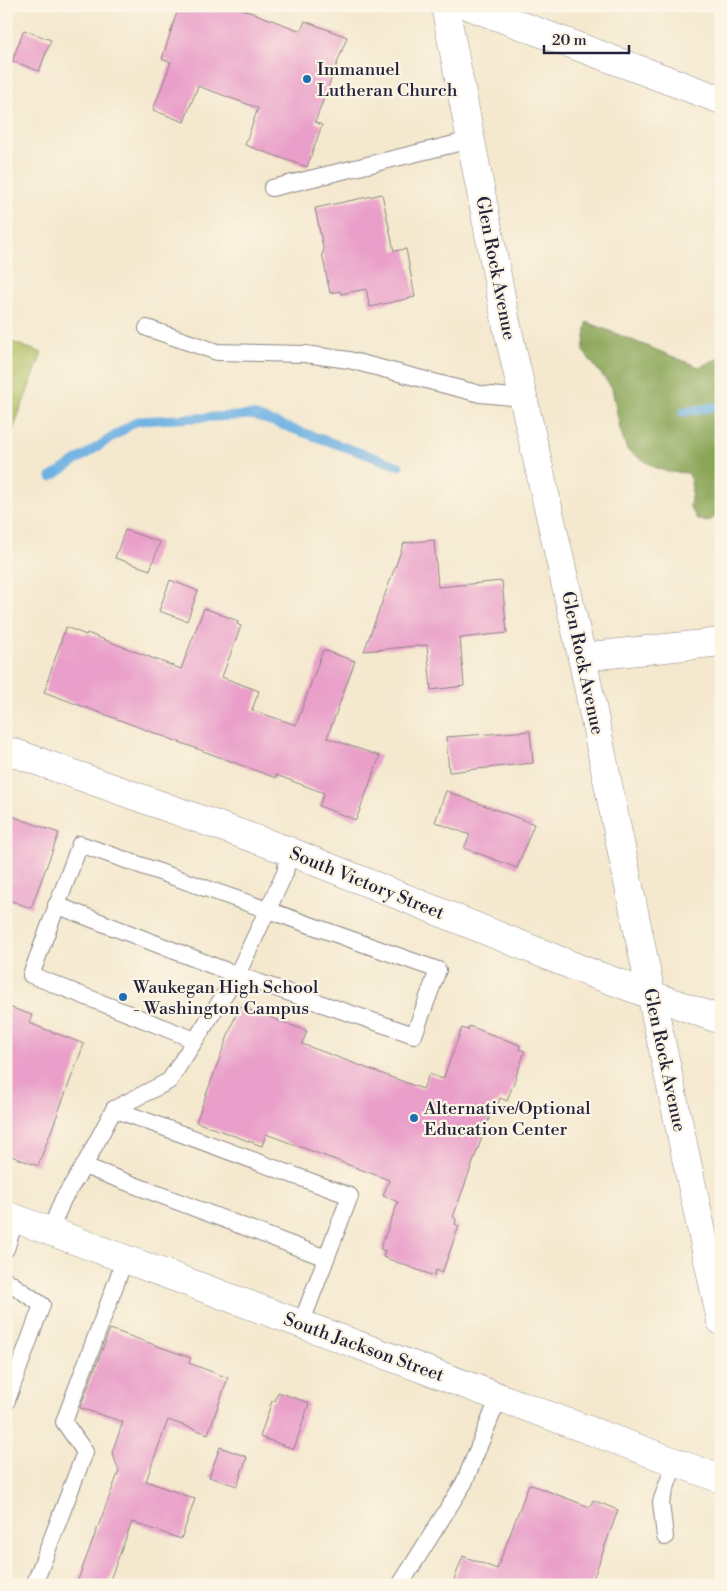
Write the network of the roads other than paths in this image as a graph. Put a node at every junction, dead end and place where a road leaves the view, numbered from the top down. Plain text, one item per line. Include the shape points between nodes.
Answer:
1 (445, 6) edge
2 (469, 6) edge
3 (721, 100) edge
4 (471, 140) junction
5 (272, 188) dead end
6 (147, 328) dead end
7 (523, 398) junction
8 (721, 642) edge
9 (582, 657) junction
10 (9, 751) edge
11 (289, 851) junction
12 (56, 905) junction
13 (267, 910) junction
14 (237, 975) junction
15 (651, 994) junction
16 (721, 1020) edge
17 (195, 1040) junction
18 (114, 1109) junction
19 (84, 1166) junction
20 (11, 1217) edge
21 (50, 1231) junction
22 (6, 1249) edge
23 (326, 1258) junction
24 (125, 1259) junction
25 (6, 1280) edge
26 (721, 1321) edge
27 (301, 1324) junction
28 (499, 1397) junction
29 (6, 1403) edge
30 (675, 1462) junction
31 (721, 1479) edge
32 (665, 1537) dead end
33 (34, 1585) edge
34 (400, 1585) edge

1 - 4 street, Glen Rock Avenue
2 - 3 street
4 - 5 lane
4 - 7 street, Glen Rock Avenue
6 - 7 lane via 217,352 305,354 350,360 480,394
7 - 9 street, Glen Rock Avenue
8 - 9 street
9 - 15 street, Glen Rock Avenue
10 - 11 street, South Victory Street
11 - 13 lane via 285,873
11 - 15 street, South Victory Street via 588,972
12 - 13 lane via 80,844
12 - 14 lane
12 - 17 lane via 31,975
13 - 14 lane
13 - 14 lane via 438,970 414,1035
14 - 17 lane
15 - 16 street, South Victory Street
15 - 26 street, Glen Rock Avenue
17 - 18 lane via 169,1081
18 - 19 lane
18 - 23 lane via 350,1196
19 - 21 lane via 63,1199
19 - 23 lane
20 - 21 street, South Jackson Street
20 - 22 lane
21 - 24 street, South Jackson Street
23 - 27 lane
24 - 27 street, South Jackson Street
24 - 33 lane via 64,1422 85,1452
25 - 29 lane via 42,1306
27 - 28 street, South Jackson Street
28 - 30 street, South Jackson Street
28 - 34 lane via 464,1483
30 - 31 street, South Jackson Street
30 - 32 lane via 661,1502

